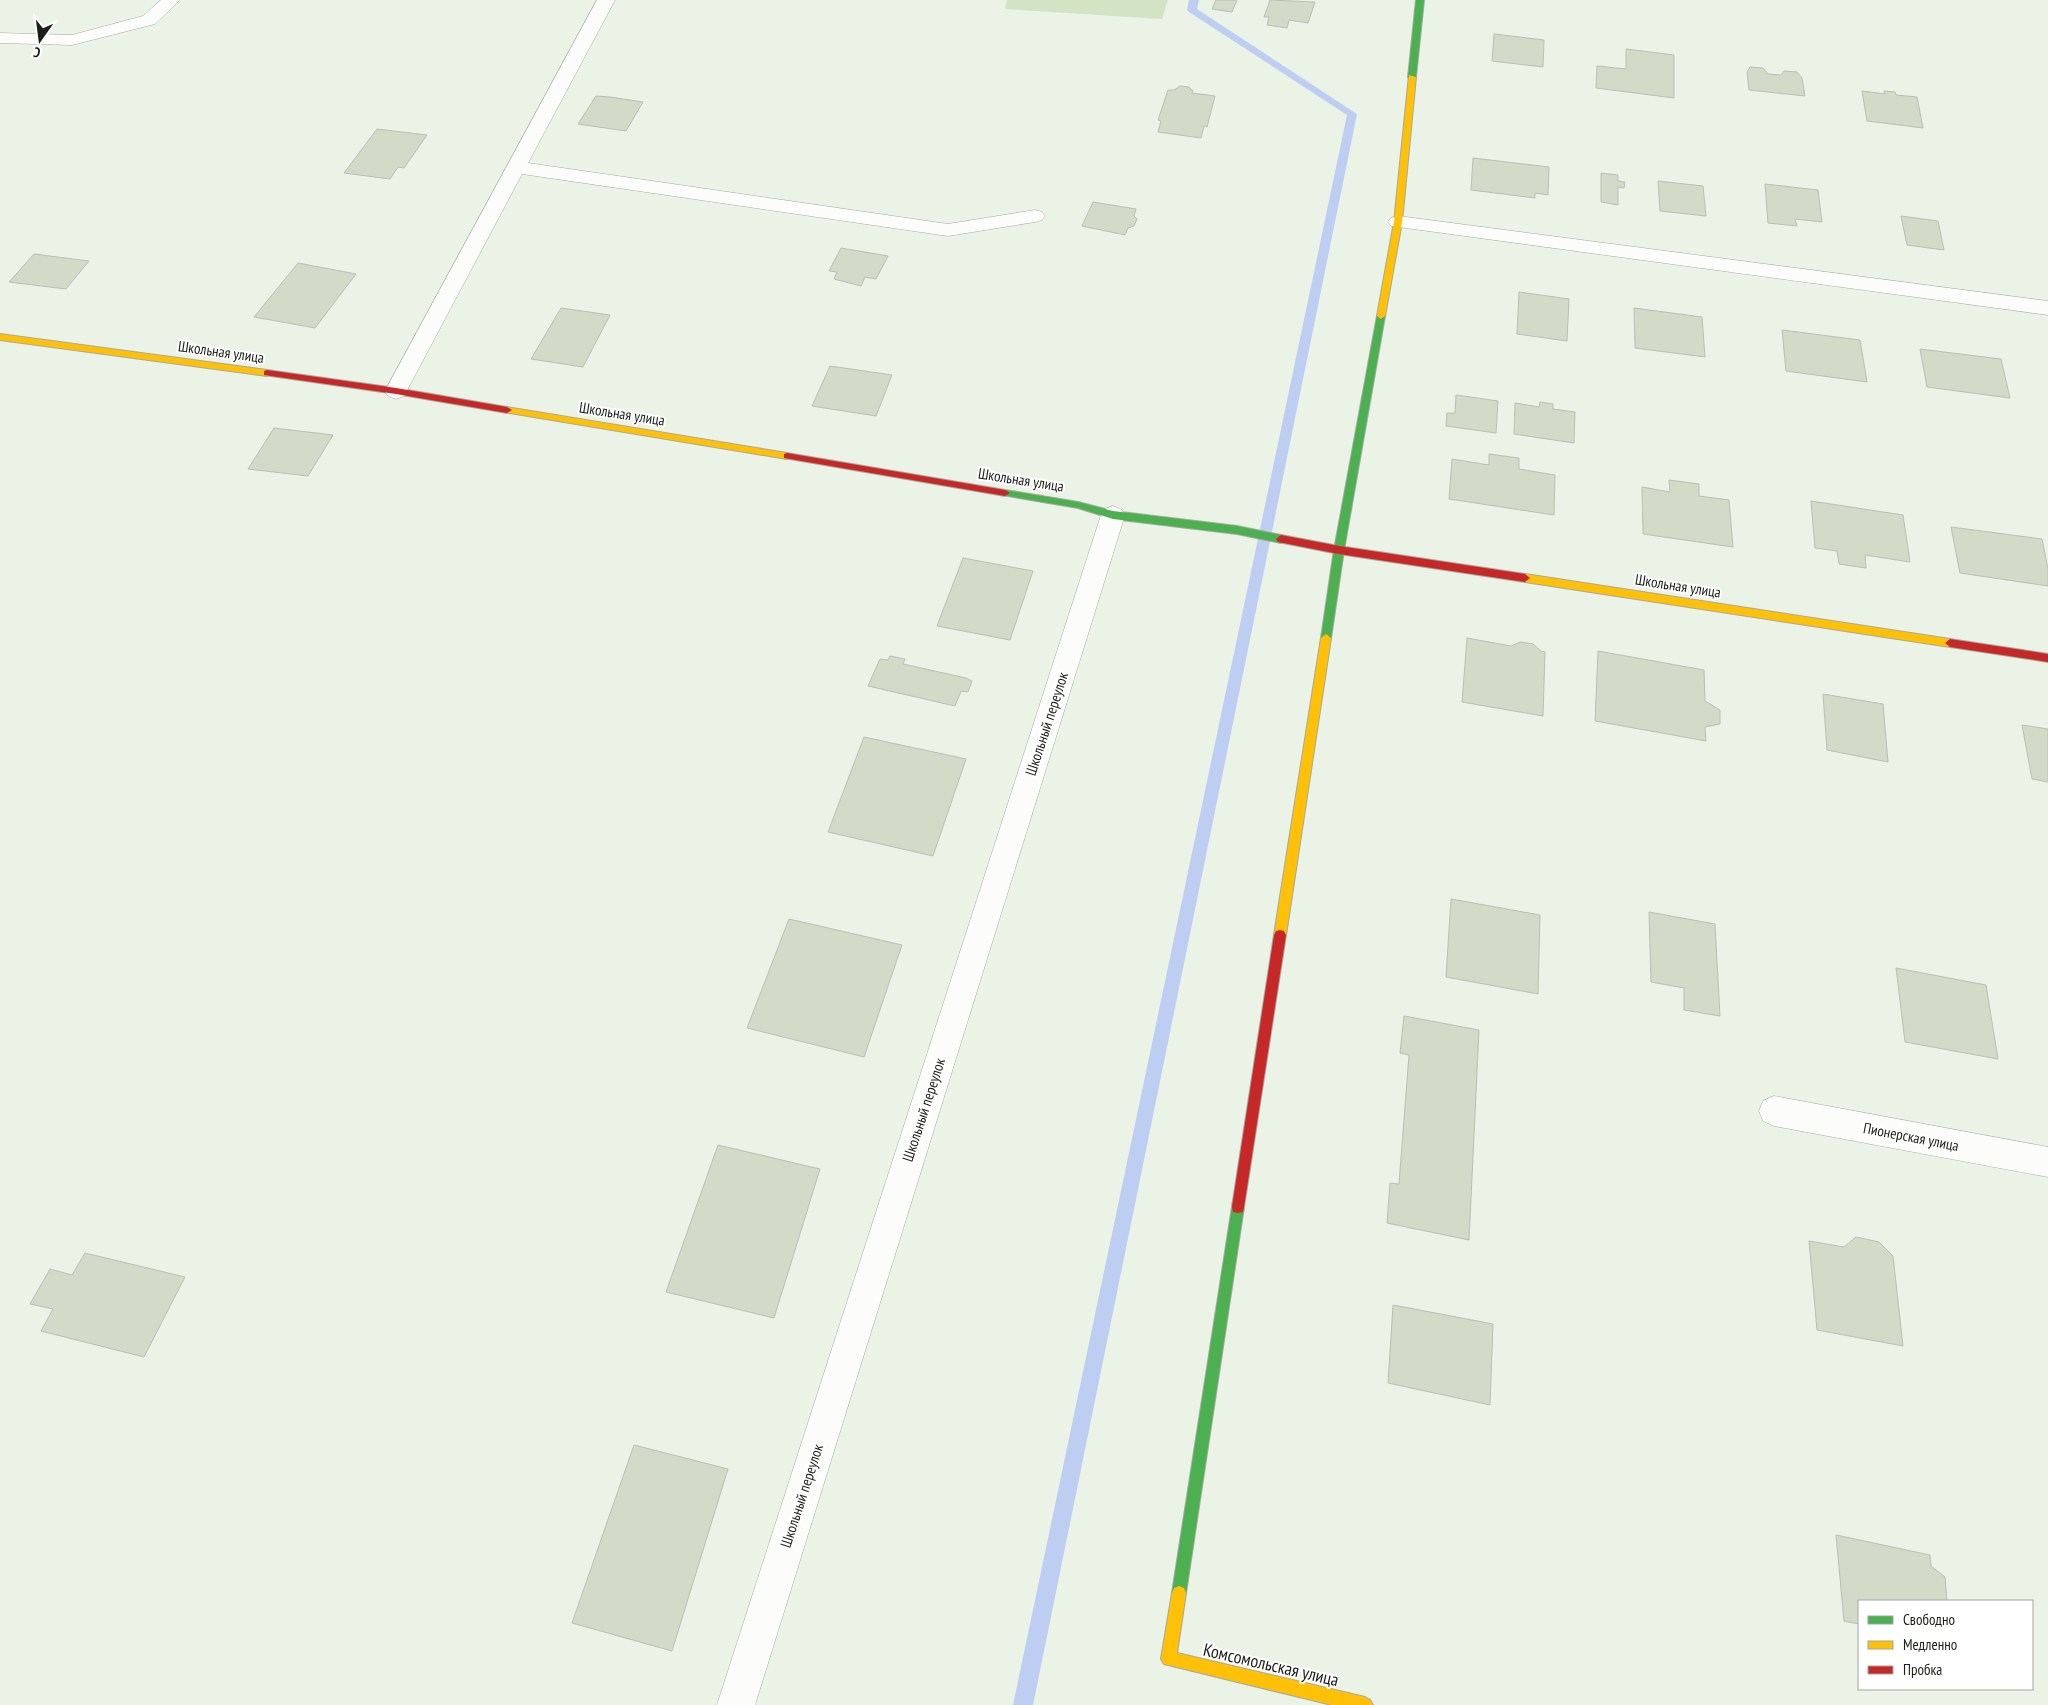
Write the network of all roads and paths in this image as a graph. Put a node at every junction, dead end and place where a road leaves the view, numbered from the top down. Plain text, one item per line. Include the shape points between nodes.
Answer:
1 (171, 0) edge
2 (606, 0) edge
3 (1420, 0) edge
4 (0, 38) edge
5 (517, 167) junction
6 (1035, 216) dead end
7 (1398, 222) junction
8 (2048, 308) edge
9 (0, 338) edge
10 (396, 392) junction
11 (1113, 515) junction
12 (1339, 550) junction
13 (2048, 658) edge
14 (1774, 1111) dead end
15 (2048, 1162) edge
16 (736, 1705) edge
17 (1366, 1705) edge

1 - 4 street via 149,20 72,40
2 - 5 street
3 - 7 street
5 - 6 street via 948,230
5 - 10 street
7 - 8 street
7 - 12 street
9 - 10 street, Школьная улица
10 - 11 street, Школьная улица via 1078,504
11 - 12 street, Школьная улица via 1237,530
11 - 16 street, Школьный переулок
12 - 13 street, Школьная улица
12 - 17 street, Комсомольская улица via 1169,1659
14 - 15 street, Пионерская улица

